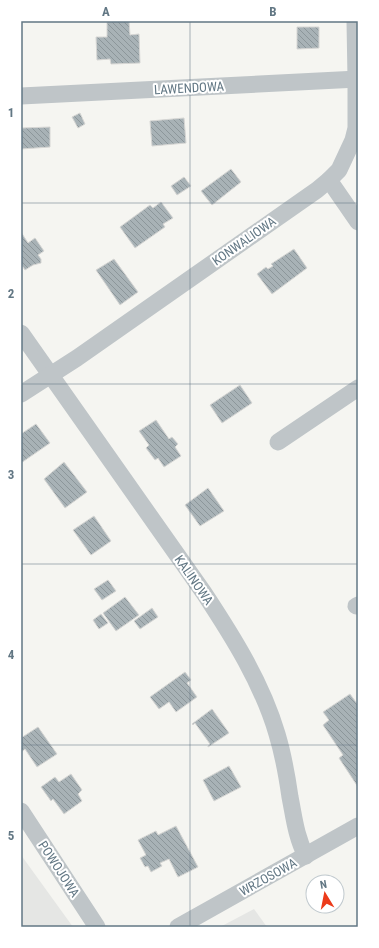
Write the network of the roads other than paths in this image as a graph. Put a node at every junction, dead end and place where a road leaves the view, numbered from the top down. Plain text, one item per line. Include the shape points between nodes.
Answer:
1 (355, 21) edge
2 (357, 79) edge
3 (21, 96) edge
4 (329, 180) junction
5 (358, 222) edge
6 (21, 333) edge
7 (50, 375) junction
8 (358, 388) edge
9 (21, 394) edge
10 (278, 442) dead end
11 (21, 811) edge
12 (358, 826) edge
13 (306, 856) junction
14 (97, 927) edge
15 (178, 927) edge

1 - 2 street, KONWALIOWA
2 - 3 street, LAWENDOWA
2 - 4 street, KONWALIOWA via 356,128 353,140 339,170
4 - 5 street
4 - 7 street, KONWALIOWA
6 - 7 street, KALINOWA
7 - 9 street, KONWALIOWA
7 - 13 street, KALINOWA via 204,593 253,675 278,735 294,822
8 - 10 street
11 - 14 street, POWOJOWA
12 - 13 street, WRZOSOWA
13 - 15 street, WRZOSOWA

